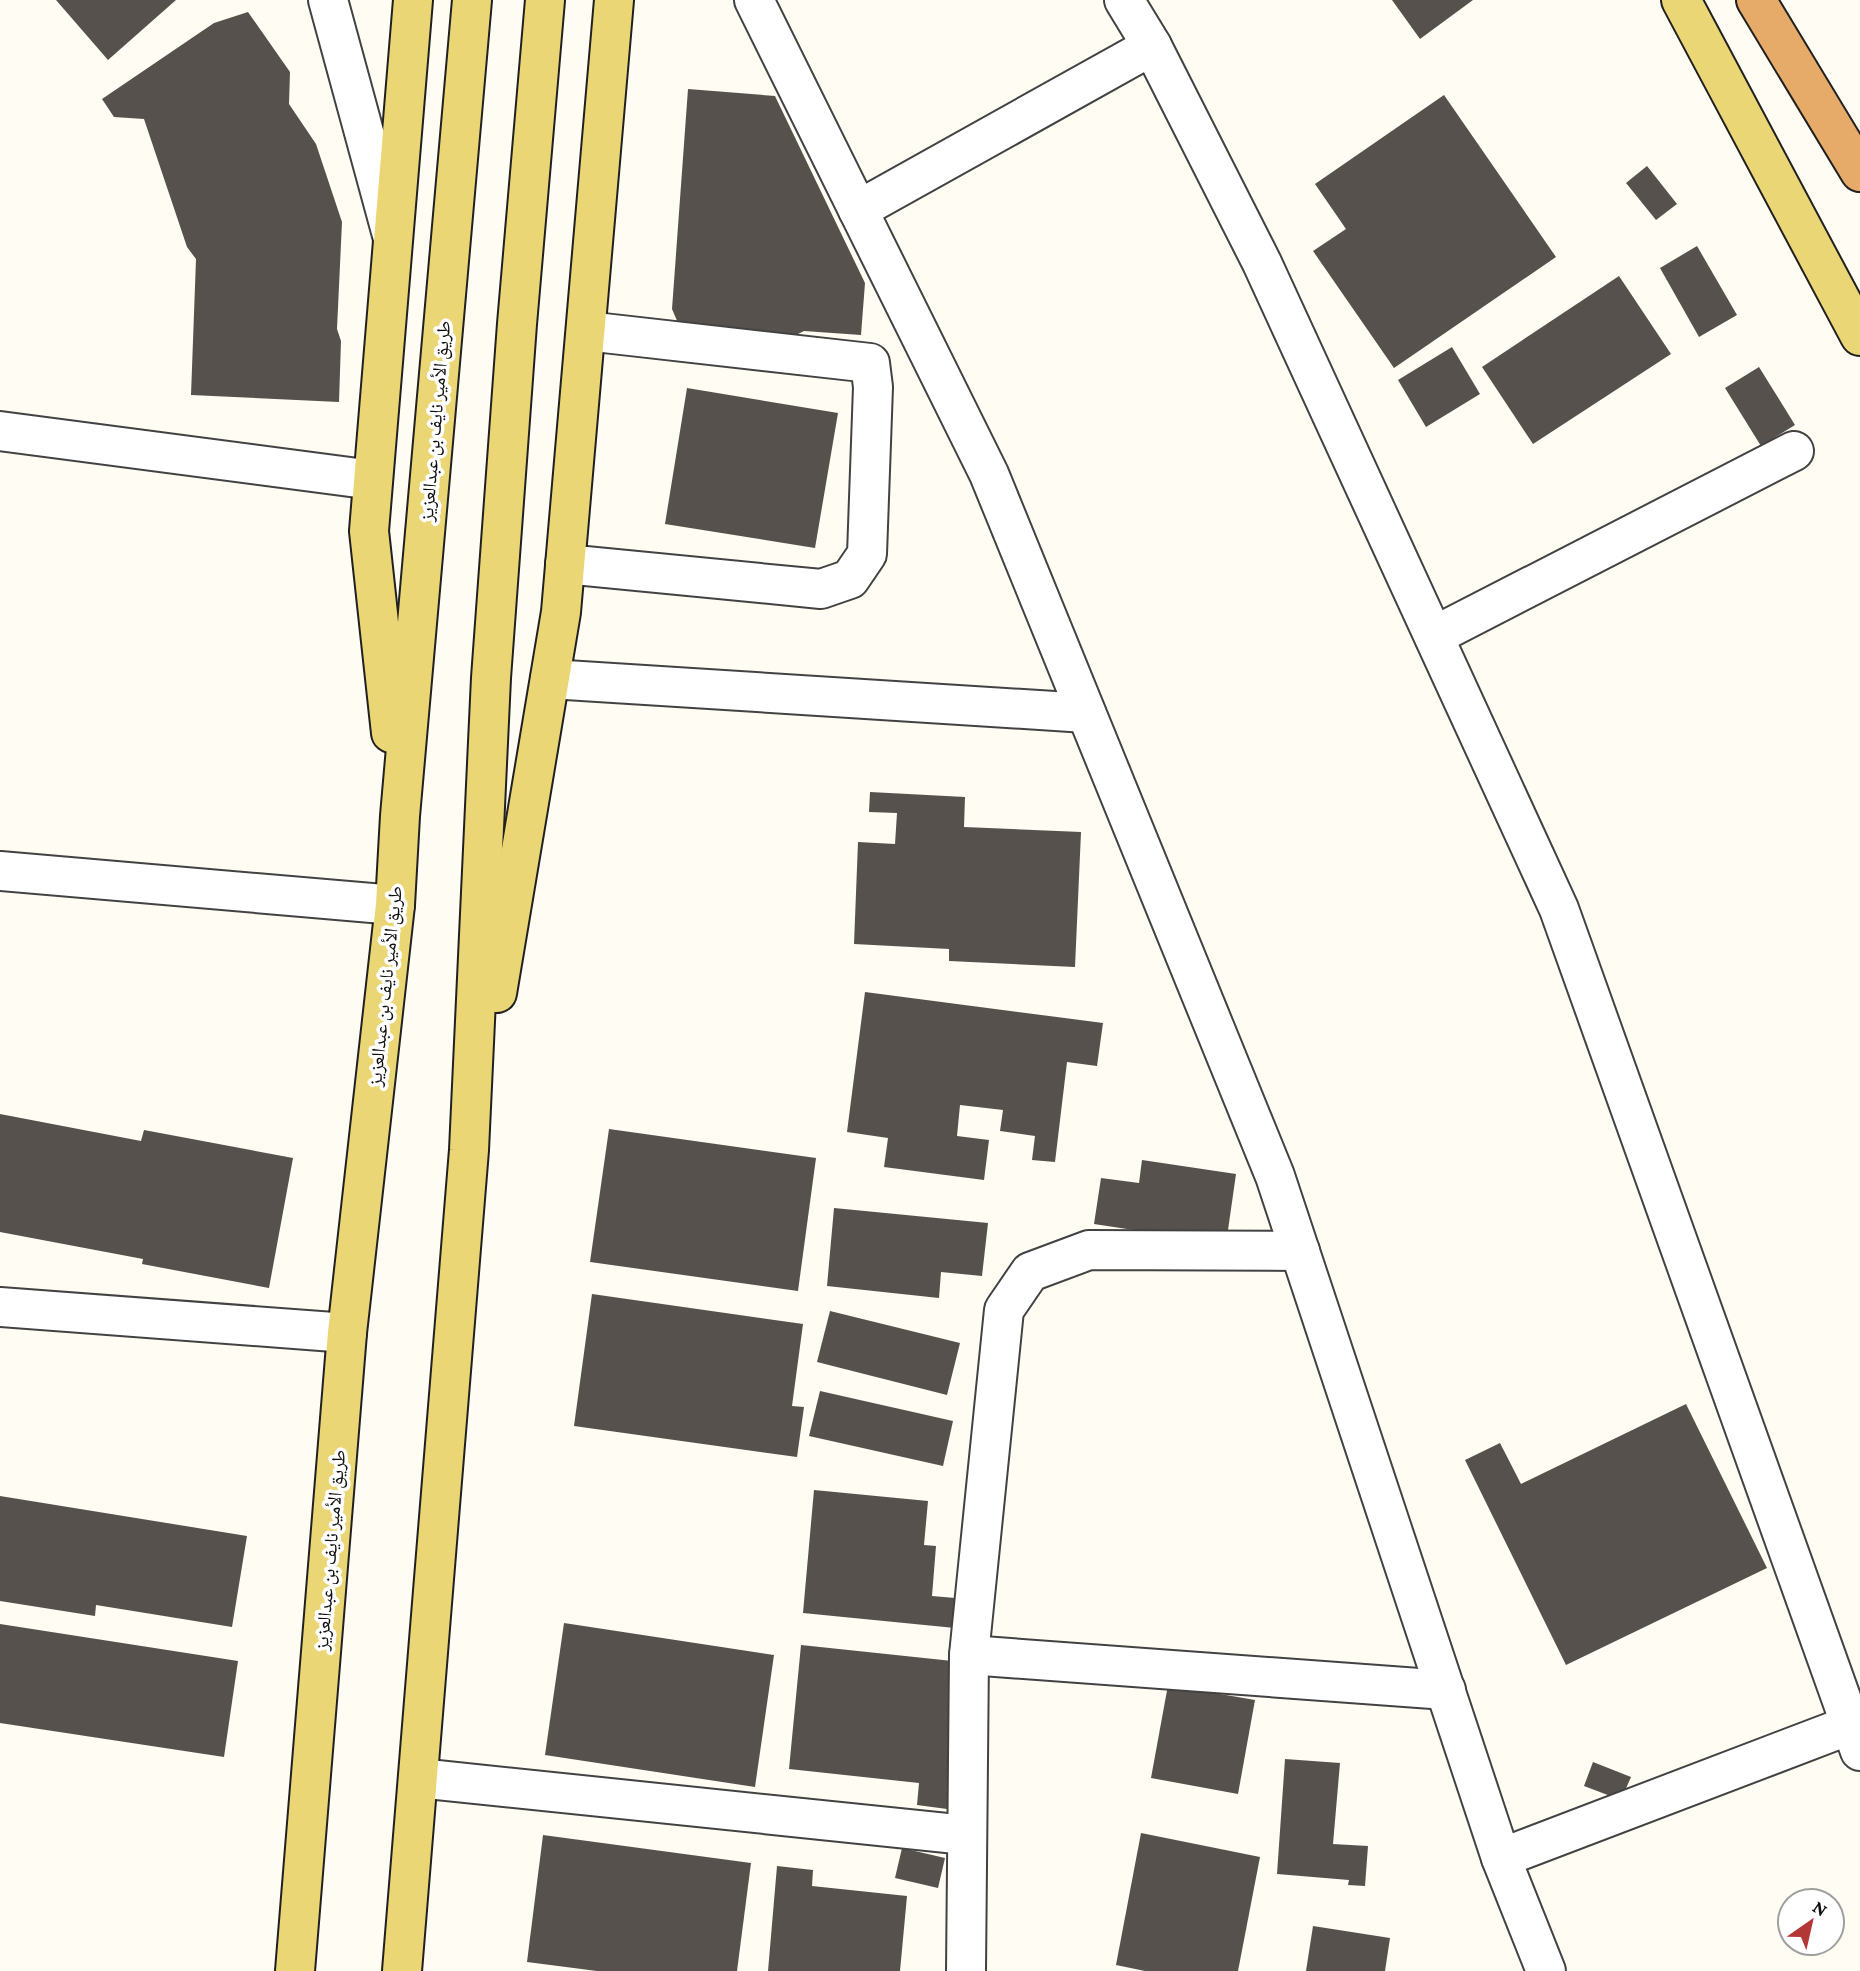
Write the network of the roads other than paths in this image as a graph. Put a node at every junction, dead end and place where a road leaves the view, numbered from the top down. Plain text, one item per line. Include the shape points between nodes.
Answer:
1 (328, 0) edge
2 (413, 0) edge
3 (472, 0) edge
4 (545, 0) edge
5 (614, 0) edge
6 (754, 0) edge
7 (1124, 0) edge
8 (1681, 0) edge
9 (1756, 0) edge
10 (1152, 46) junction
11 (1860, 172) edge
12 (858, 210) junction
13 (393, 240) junction
14 (586, 331) junction
15 (1860, 336) edge
16 (0, 431) edge
17 (1794, 451) dead end
18 (373, 480) junction
19 (565, 564) junction
20 (1434, 636) junction
21 (550, 679) junction
22 (1086, 713) junction
23 (400, 816) junction
24 (0, 871) edge
25 (395, 905) junction
26 (469, 1150) junction
27 (1300, 1251) junction
28 (0, 1307) edge
29 (347, 1333) junction
30 (970, 1655) junction
31 (1446, 1690) junction
32 (1855, 1738) edge
33 (418, 1778) junction
34 (966, 1835) junction
35 (1501, 1858) junction
36 (295, 1971) edge
37 (402, 1971) edge
38 (965, 1971) edge
39 (1546, 1971) edge

1 - 13 street
2 - 13 main road
3 - 23 main road, طريق الأمير نايف بن عبدالعزيز
4 - 26 main road via 492,665
5 - 14 main road
6 - 12 street
7 - 10 street
8 - 15 main road
9 - 11 highway
10 - 12 street
10 - 20 street via 1262,263
12 - 22 street via 989,474
13 - 18 main road
14 - 19 main road
14 - 19 street via 870,363 867,554 850,579 821,589
16 - 18 street
17 - 20 street
18 - 23 main road via 369,531
19 - 21 main road
20 - 32 street via 1559,909
21 - 22 street
21 - 26 main road
22 - 27 street via 1275,1176
23 - 25 main road, طريق الأمير نايف بن عبدالعزيز
24 - 25 street
25 - 29 main road, طريق الأمير نايف بن عبدالعزيز
26 - 33 main road
27 - 30 street via 1089,1250 1030,1272 1004,1310
27 - 31 street
28 - 29 street
29 - 36 main road, طريق الأمير نايف بن عبدالعزيز
30 - 31 street
30 - 34 street
31 - 35 street
32 - 35 street
33 - 34 street
33 - 37 main road
34 - 38 street
35 - 39 street

